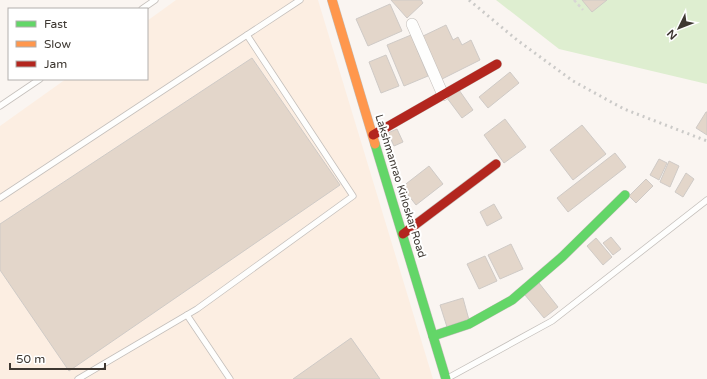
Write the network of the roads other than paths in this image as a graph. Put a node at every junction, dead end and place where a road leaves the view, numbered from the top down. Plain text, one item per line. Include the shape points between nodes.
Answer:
1 (155, 0) edge
2 (300, 0) edge
3 (332, 0) edge
4 (143, 8) edge
5 (412, 24) dead end
6 (247, 35) junction
7 (497, 64) dead end
8 (39, 80) edge
9 (443, 95) junction
10 (0, 106) edge
11 (373, 134) junction
12 (496, 164) dead end
13 (626, 196) dead end
14 (0, 198) edge
15 (707, 200) edge
16 (403, 234) junction
17 (187, 315) junction
18 (433, 336) junction
19 (78, 379) edge
20 (230, 379) edge
21 (446, 379) edge

1 - 4 lane
2 - 6 lane
3 - 11 street, Lakshmanrao Kirloskar Road
5 - 9 street
6 - 14 lane
6 - 17 lane via 353,196
7 - 9 street
8 - 10 lane
9 - 11 street
11 - 16 street, Lakshmanrao Kirloskar Road
12 - 16 street
13 - 18 street via 512,300 469,324
15 - 21 lane via 552,321
16 - 18 street, Lakshmanrao Kirloskar Road
17 - 19 lane
17 - 20 lane
18 - 21 street, Lakshmanrao Kirloskar Road

